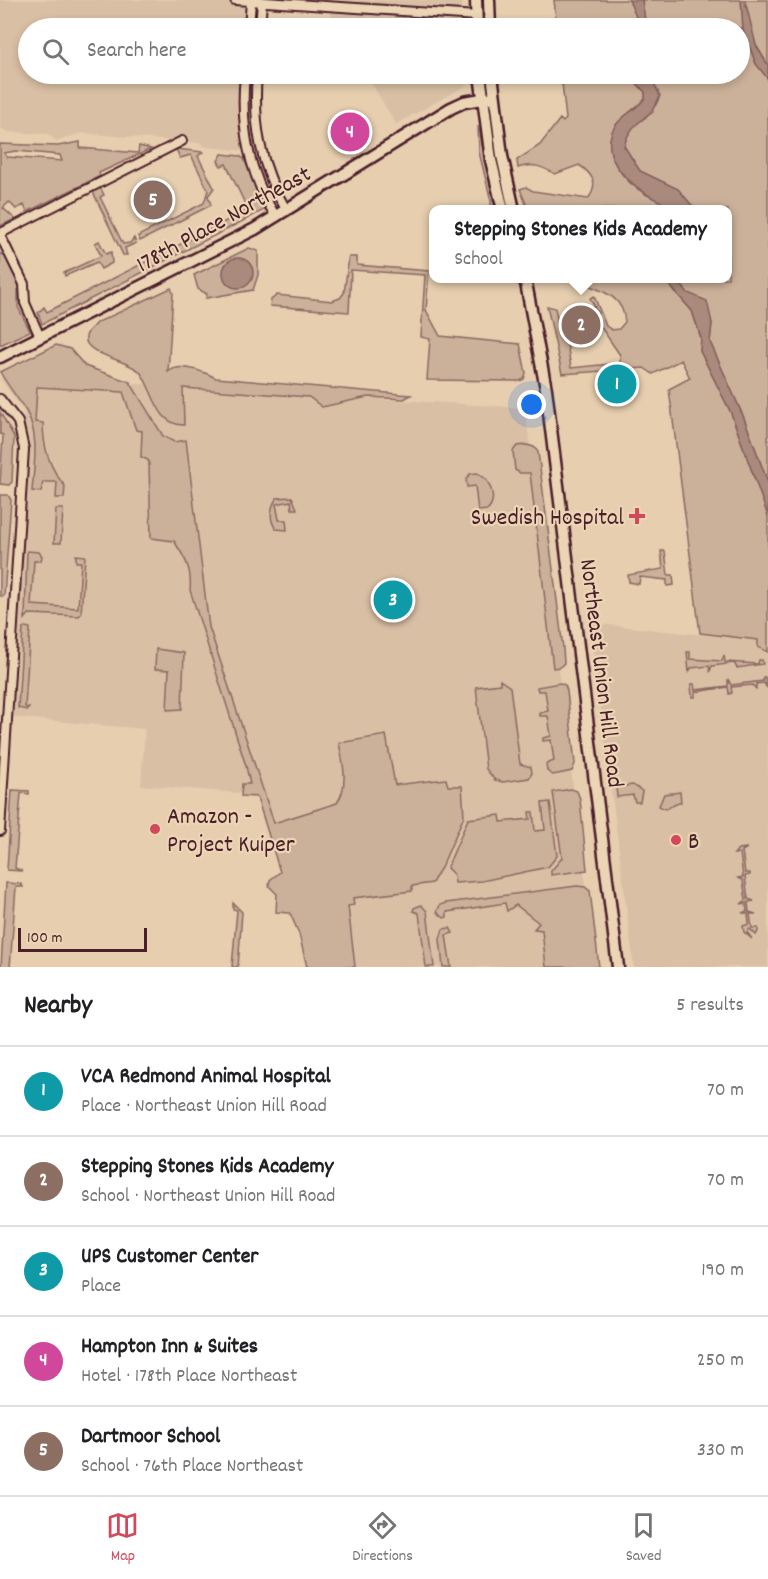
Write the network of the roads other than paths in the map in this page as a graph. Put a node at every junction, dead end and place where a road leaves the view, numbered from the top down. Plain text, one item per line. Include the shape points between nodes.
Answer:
1 (235, 0) edge
2 (476, 0) edge
3 (489, 0) edge
4 (251, 1) edge
5 (262, 2) junction
6 (477, 16) joint
7 (250, 18) edge
8 (261, 18) edge
9 (490, 18) edge
10 (244, 84) edge
11 (257, 84) edge
12 (483, 84) edge
13 (490, 84) edge
14 (488, 98) junction
15 (182, 141) dead end
16 (502, 205) edge
17 (513, 205) edge
18 (287, 211) junction
19 (276, 217) junction
20 (526, 283) edge
21 (40, 337) junction
22 (0, 357) edge
23 (0, 399) edge
24 (0, 831) edge
25 (618, 967) edge

1 - 4 street
2 - 6 main road
3 - 9 main road
4 - 5 street
4 - 7 street
5 - 6 street
5 - 8 street
10 - 19 street via 247,151 262,194
11 - 18 street via 255,117 260,151 273,189
12 - 14 main road
13 - 14 main road
14 - 16 main road via 491,160
14 - 17 main road
14 - 18 main road, 178th Place Northeast via 451,108
15 - 21 street via 3,232 1,237 24,284 25,303
18 - 19 main road, 178th Place Northeast
19 - 21 main road, 178th Place Northeast
20 - 25 main road, Northeast Union Hill Road via 547,397
21 - 22 main road, 178th Place Northeast
23 - 24 street via 18,422 24,449

